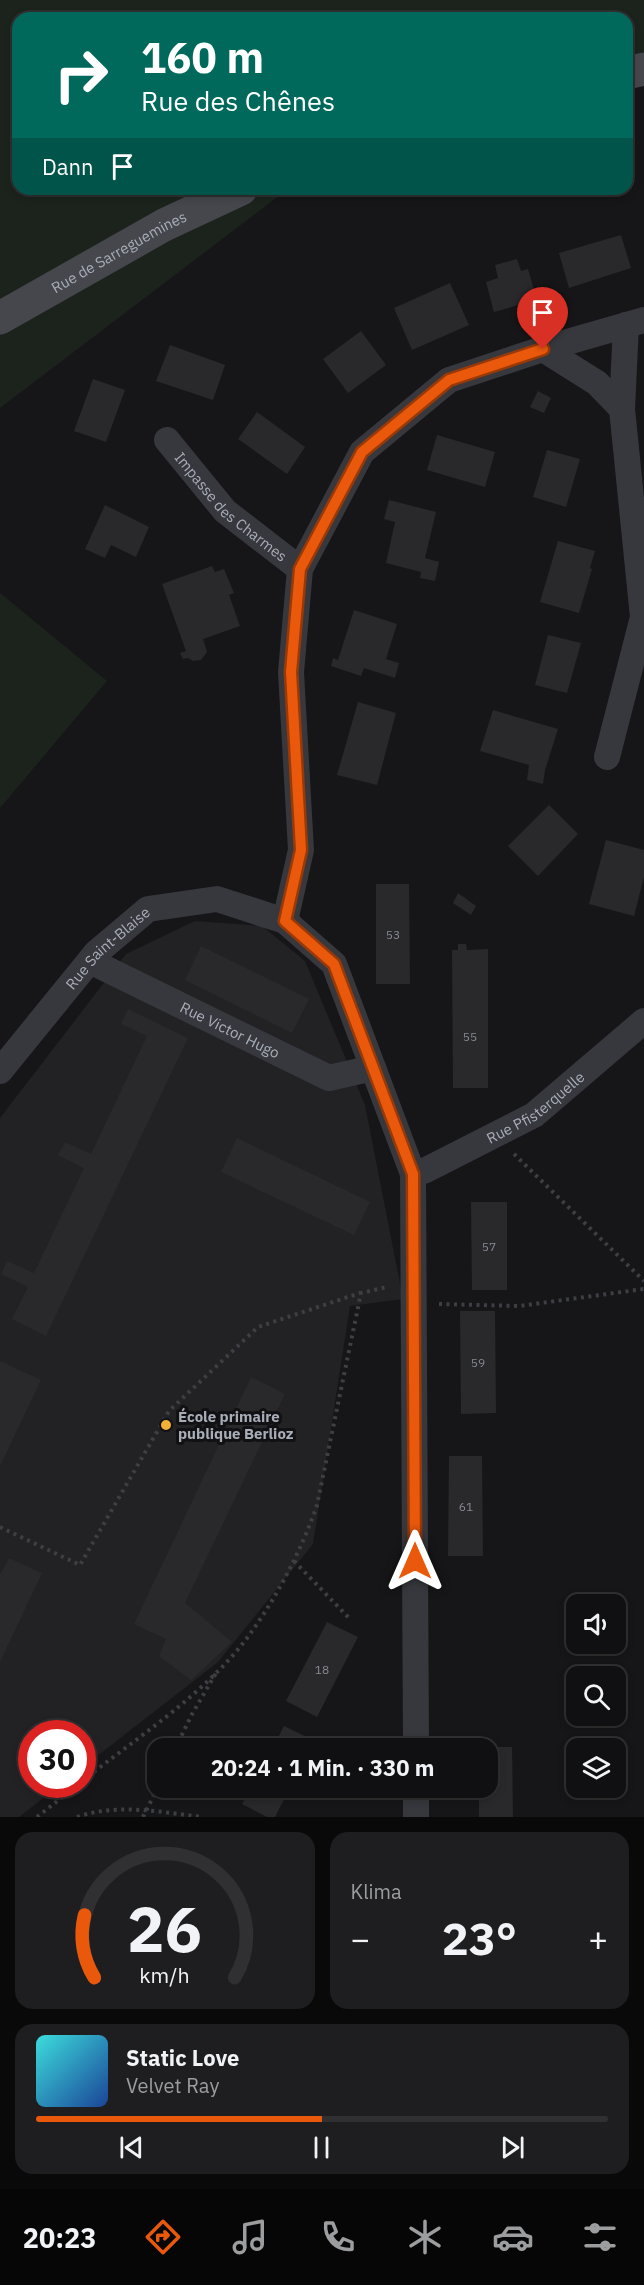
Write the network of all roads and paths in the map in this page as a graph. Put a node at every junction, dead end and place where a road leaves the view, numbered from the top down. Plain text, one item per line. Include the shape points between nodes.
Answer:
1 (228, 195) edge
2 (0, 318) edge
3 (635, 322) edge
4 (543, 349) junction
5 (622, 410) junction
6 (167, 441) dead end
7 (300, 569) junction
8 (607, 757) dead end
9 (285, 921) junction
10 (90, 961) junction
11 (644, 1021) edge
12 (374, 1068) junction
13 (0, 1071) edge
14 (494, 1134) junction
15 (413, 1174) junction
16 (644, 1281) edge
17 (644, 1289) edge
18 (361, 1293) junction
19 (414, 1293) junction
20 (0, 1527) edge
21 (294, 1561) junction
22 (349, 1618) dead end
23 (219, 1668) junction
24 (180, 1738) edge
25 (416, 1738) edge
26 (96, 1770) edge
27 (61, 1798) edge
28 (153, 1798) edge
29 (416, 1798) edge
30 (147, 1810) junction
31 (37, 1817) edge
32 (76, 1817) edge
33 (143, 1817) edge
34 (202, 1817) edge
35 (416, 1817) edge

1 - 2 main road, Rue de Sarreguemines via 164,225
3 - 4 street
3 - 5 street
4 - 5 street via 597,383
4 - 7 street via 449,380 362,452
5 - 8 street via 643,617
6 - 7 street, Impasse des Charmes via 225,512
7 - 9 street via 291,672 301,850
9 - 10 street, Rue Saint-Blaise via 217,899 148,909
9 - 12 street, Rue Saint-Blaise via 334,964
10 - 12 street, Rue Victor Hugo via 329,1078
10 - 13 street, Rue Saint-Blaise
11 - 14 street, Rue Pfisterquelle via 534,1115
12 - 15 street, Rue Saint-Blaise
14 - 15 street, Rue Pfisterquelle
14 - 16 path
15 - 19 street, Rue Saint-Blaise
17 - 19 path via 519,1306
18 - 19 path
18 - 20 path via 258,1328 169,1411 80,1565
18 - 21 path via 317,1505
19 - 25 street, Rue Saint-Blaise
21 - 22 path
21 - 23 path via 249,1635
23 - 24 path
23 - 26 path via 190,1696
27 - 31 path
28 - 30 path
29 - 35 street
30 - 32 path via 104,1810
30 - 33 path
30 - 34 path

